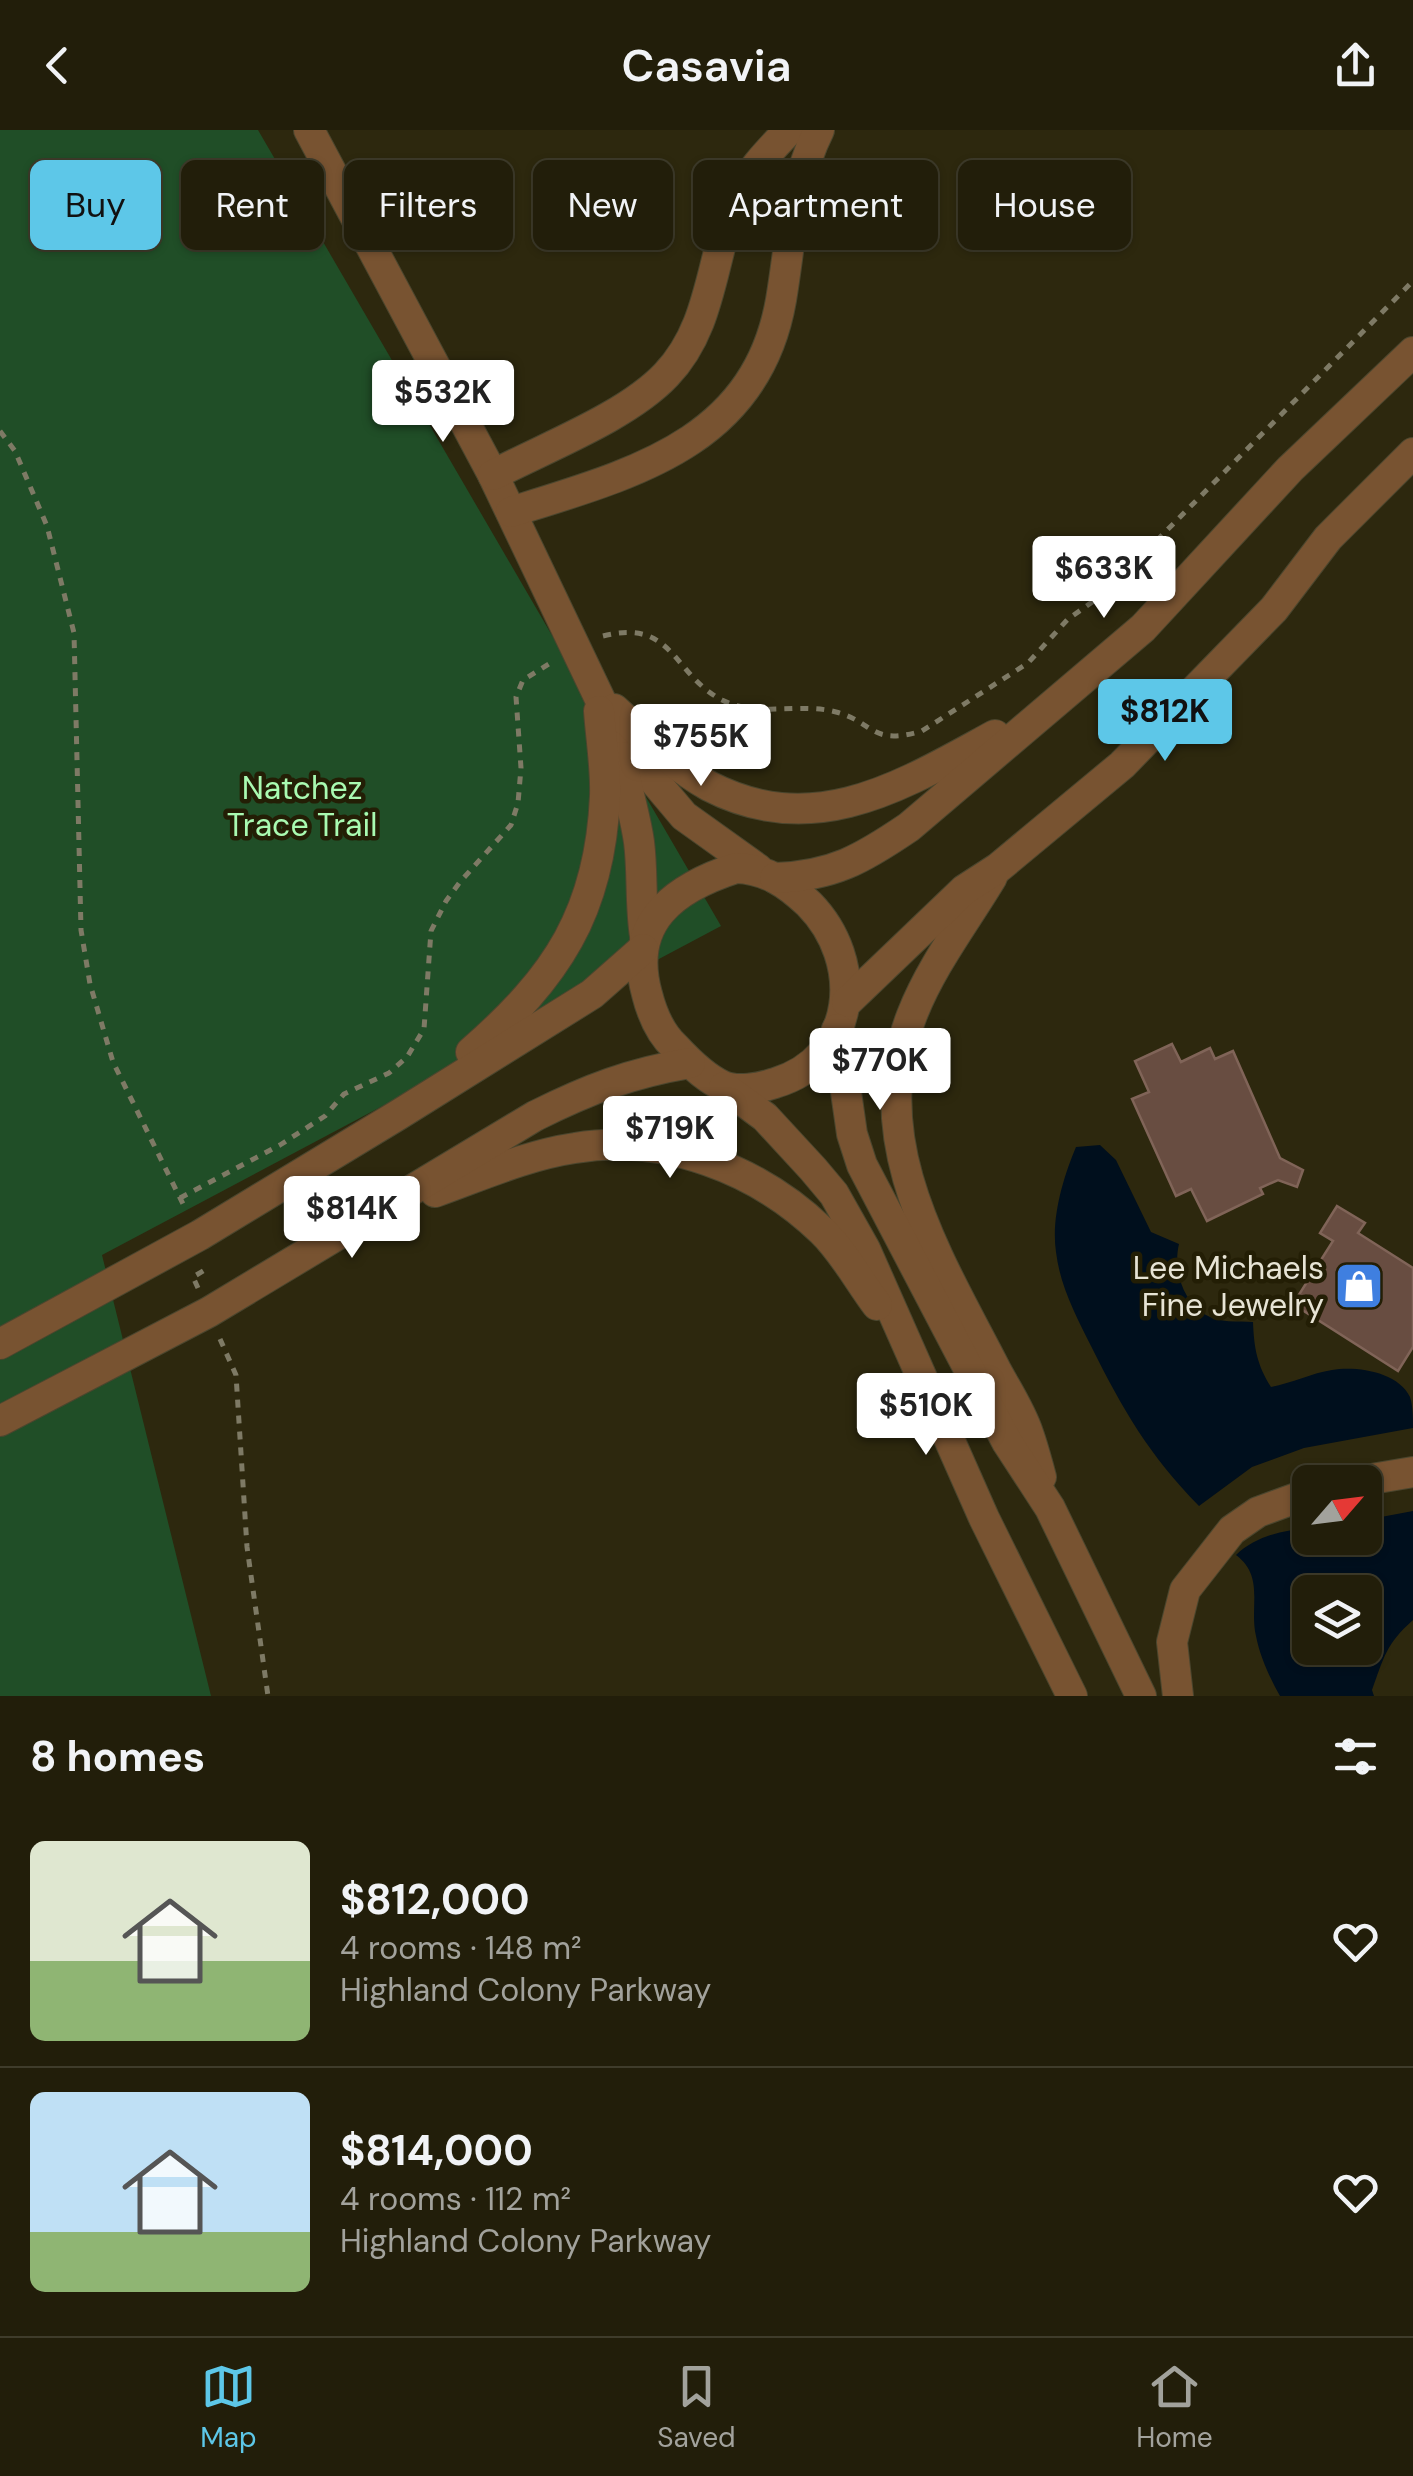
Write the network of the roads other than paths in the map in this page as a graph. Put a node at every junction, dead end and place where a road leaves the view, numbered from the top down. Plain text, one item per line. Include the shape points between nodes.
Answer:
1 (309, 130) edge
2 (789, 130) edge
3 (819, 130) edge
4 (1413, 352) edge
5 (1413, 453) edge
6 (493, 476) junction
7 (511, 512) junction
8 (598, 693) junction
9 (1050, 704) junction
10 (620, 739) junction
11 (998, 868) junction
12 (766, 873) junction
13 (644, 942) junction
14 (842, 1015) junction
15 (690, 1063) junction
16 (724, 1087) junction
17 (398, 1115) junction
18 (367, 1217) junction
19 (0, 1344) edge
20 (916, 1359) junction
21 (0, 1422) edge
22 (1411, 1472) edge
23 (1382, 1477) edge
24 (1292, 1500) edge
25 (1050, 1508) junction
26 (1072, 1696) edge
27 (1141, 1696) edge
28 (1178, 1696) edge

1 - 6 street
2 - 6 street via 737,196 707,304 667,374 636,400
3 - 7 street via 794,204 776,328 760,368 738,398 682,446 644,468
4 - 9 street via 1290,469 1143,628
5 - 11 street via 1122,765
6 - 7 street
7 - 8 street
8 - 9 street via 708,785 743,801 808,809 846,806 902,786
8 - 10 street
8 - 17 street via 605,793 599,850 570,938 515,1014
9 - 12 street via 874,851 812,876
10 - 12 street via 684,816
10 - 13 street via 638,841
11 - 14 street via 964,890
11 - 25 street via 910,1018 898,1068 896,1124 926,1234 1028,1430
12 - 13 street via 736,868 681,890
12 - 14 street via 823,919 838,945
13 - 15 street via 652,1011 665,1038
13 - 17 street via 592,994
14 - 16 street via 820,1056 797,1076 759,1088
14 - 25 street via 852,1134 862,1165 1007,1442
15 - 16 street
15 - 18 street via 589,1088
16 - 20 street via 765,1117 834,1194
17 - 19 street via 200,1236
18 - 20 street via 574,1148 620,1144 673,1151 719,1164 774,1192 824,1232
18 - 21 street via 210,1312
20 - 26 street via 984,1518
22 - 23 street
24 - 28 street via 1232,1530 1185,1590 1172,1642
25 - 27 street

